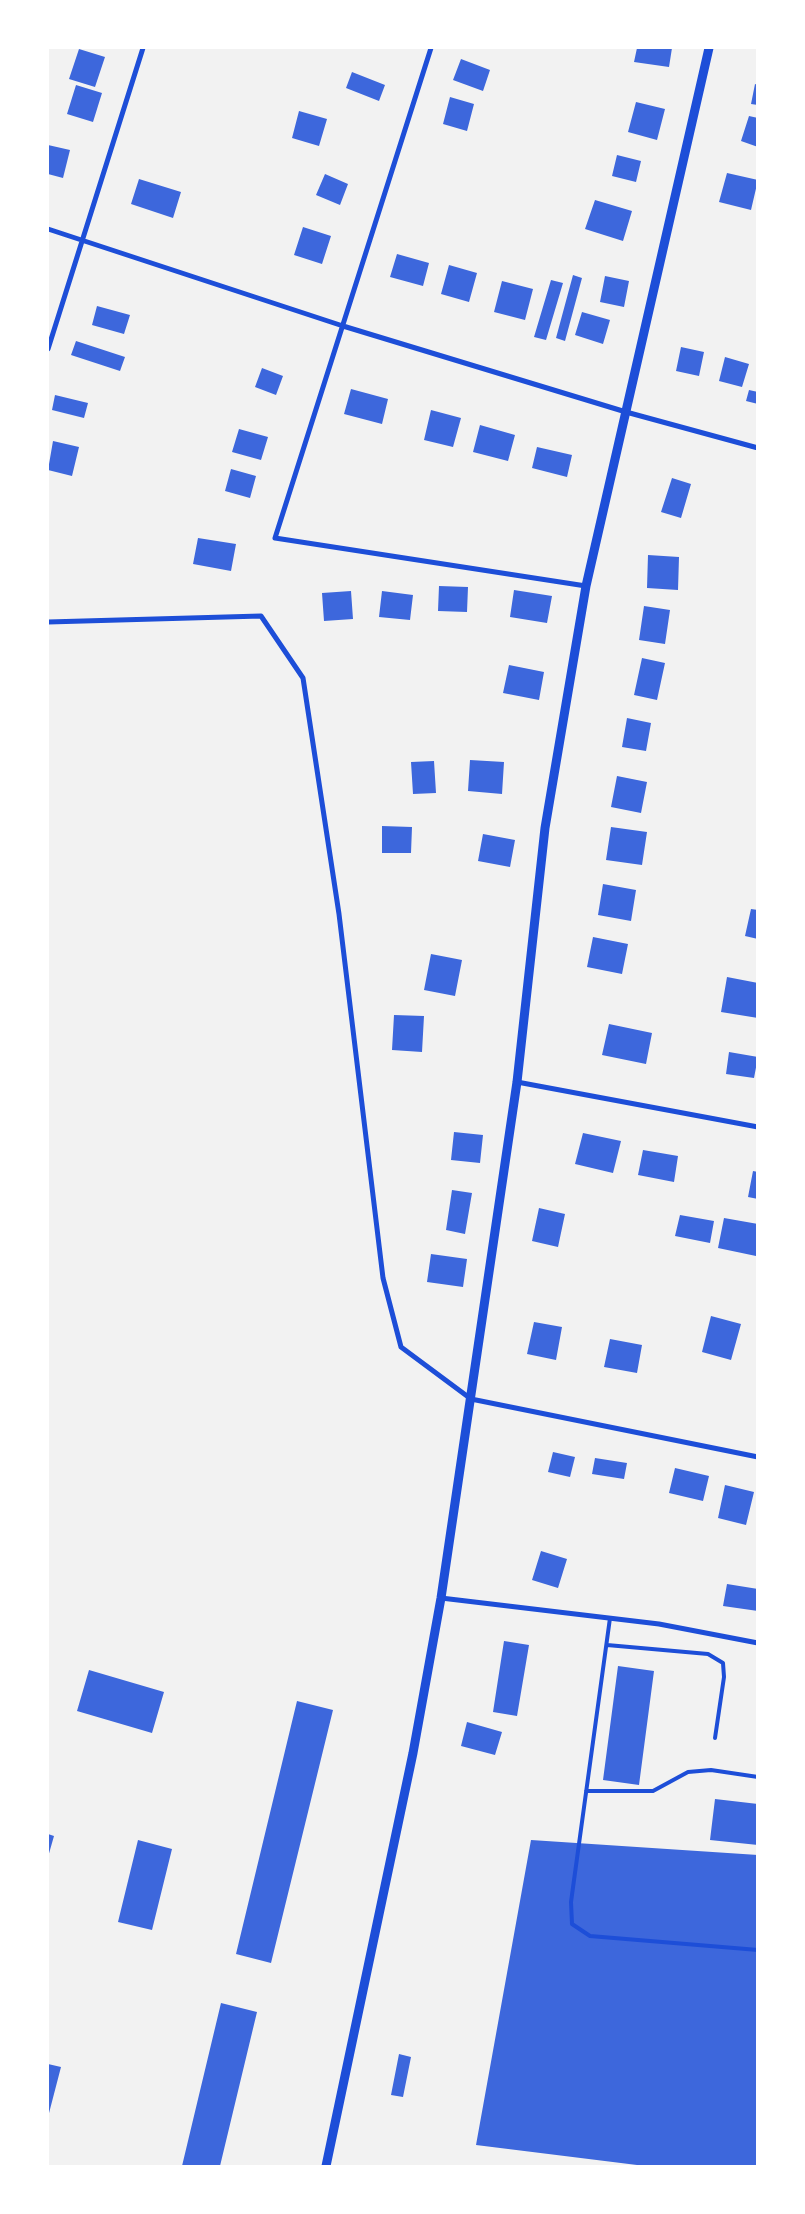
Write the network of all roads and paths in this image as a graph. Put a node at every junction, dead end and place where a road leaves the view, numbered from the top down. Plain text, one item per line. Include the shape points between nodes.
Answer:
1 (143, 48) edge
2 (431, 48) edge
3 (709, 48) edge
4 (48, 229) edge
5 (82, 241) junction
6 (343, 326) junction
7 (48, 349) edge
8 (626, 412) junction
9 (758, 448) edge
10 (586, 586) junction
11 (48, 622) edge
12 (517, 1082) junction
13 (758, 1126) edge
14 (471, 1399) junction
15 (758, 1457) edge
16 (441, 1598) junction
17 (610, 1618) junction
18 (758, 1643) edge
19 (607, 1645) junction
20 (715, 1738) dead end
21 (758, 1777) edge
22 (586, 1791) junction
23 (758, 1950) edge
24 (326, 2166) edge

1 - 5 street
2 - 6 street
3 - 8 street
4 - 5 street
5 - 6 street
5 - 7 street
6 - 8 street
6 - 10 street via 275,538
8 - 9 street
8 - 10 street
10 - 12 street via 545,828
11 - 14 street via 261,616 303,678 339,914 383,1278 401,1347
12 - 13 street
12 - 14 street
14 - 15 street
14 - 16 street
16 - 17 street
16 - 24 street via 413,1753
17 - 18 street
17 - 19 lane
19 - 20 lane via 708,1654 723,1663
19 - 22 lane
21 - 22 lane via 711,1770 688,1772 653,1791
22 - 23 lane via 572,1924 590,1936

